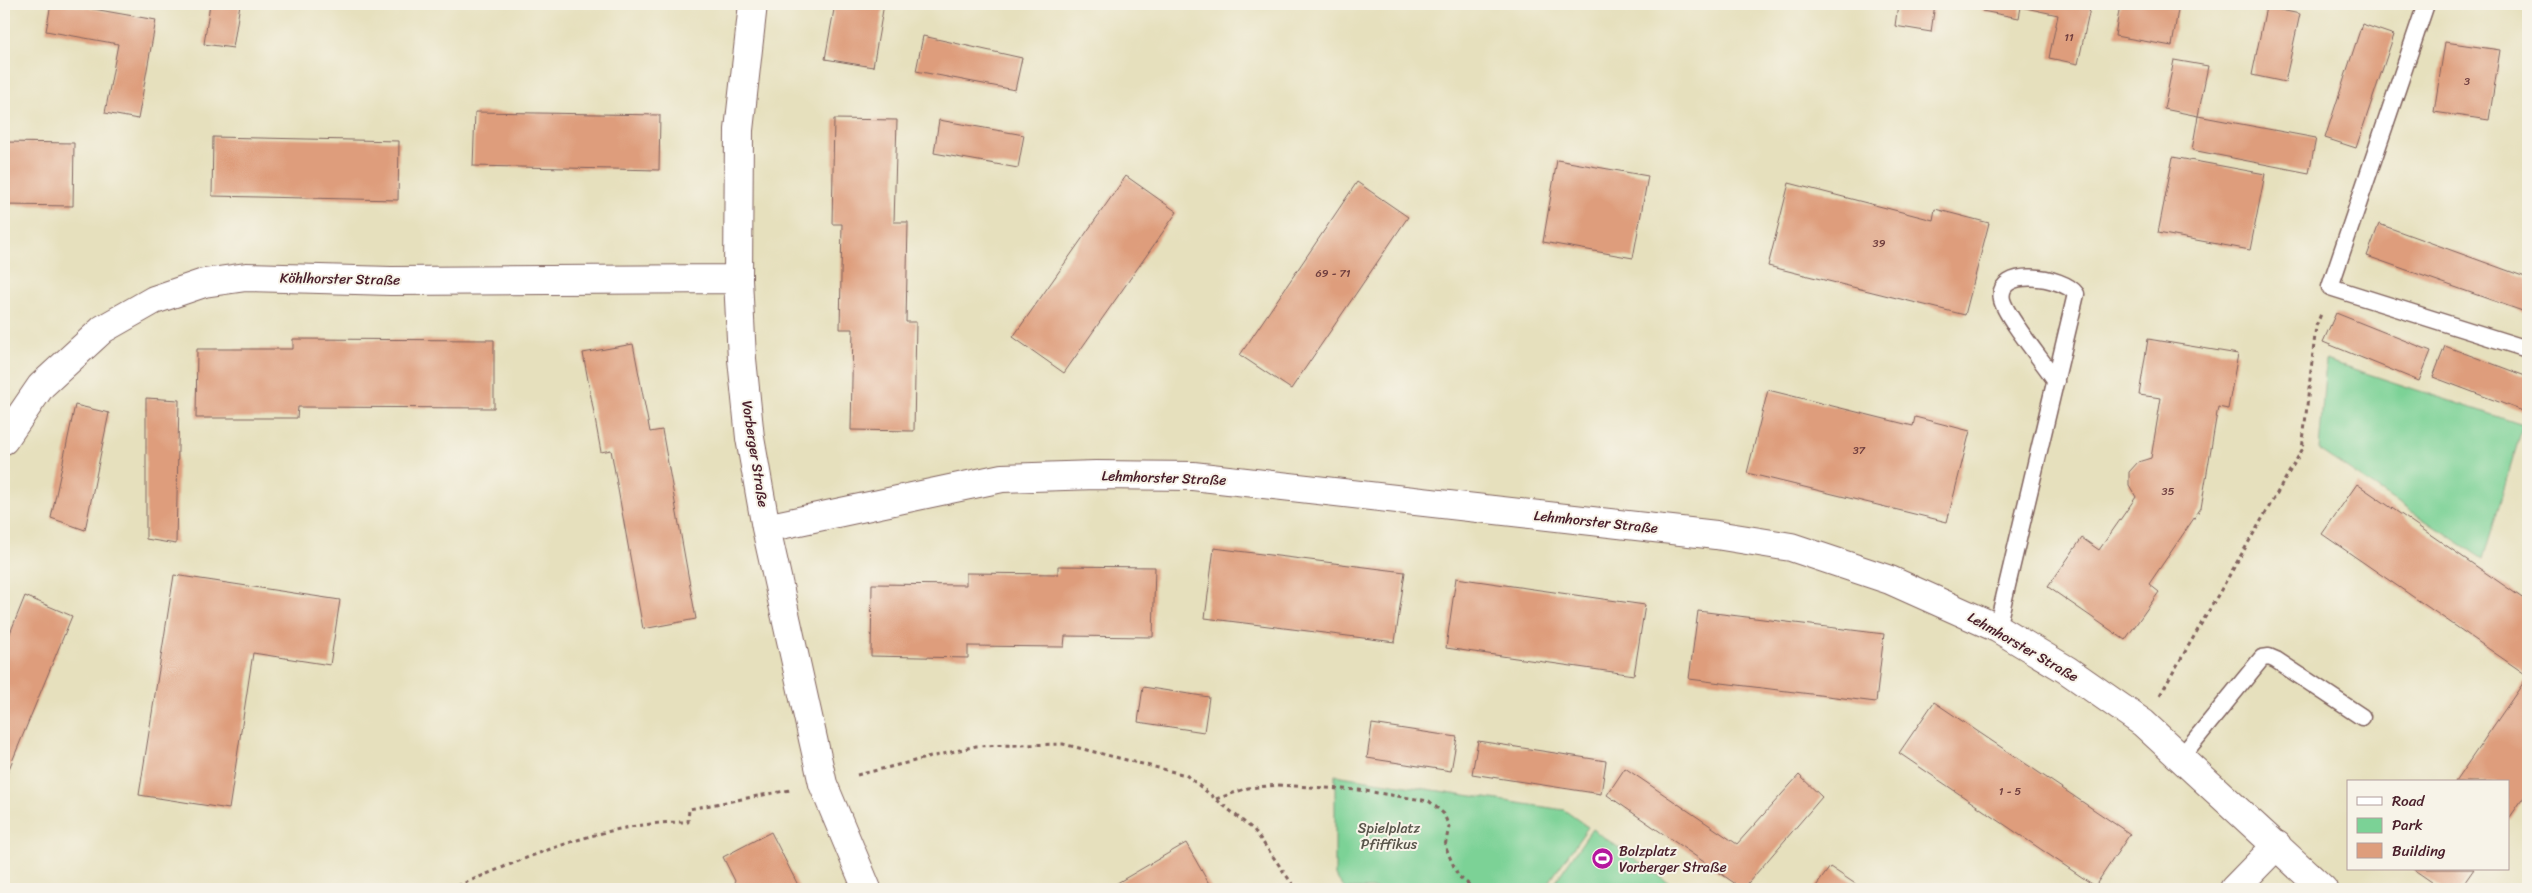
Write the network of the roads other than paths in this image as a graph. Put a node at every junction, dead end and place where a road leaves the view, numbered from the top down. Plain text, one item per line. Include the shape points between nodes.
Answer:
1 (753, 4) edge
2 (2426, 4) edge
3 (738, 279) junction
4 (2524, 348) dead end
5 (2056, 381) junction
6 (4, 440) edge
7 (766, 528) junction
8 (1997, 628) junction
9 (2362, 717) dead end
10 (2180, 757) junction
11 (2277, 845) junction
12 (867, 889) edge
13 (2234, 889) edge
14 (2323, 889) edge

1 - 3 street, Vorberger Straße via 739,130
2 - 4 lane via 2330,287
3 - 6 street, Köhlhorster Straße via 391,281 246,277 204,283 154,300 103,329 41,386
3 - 7 street, Vorberger Straße via 750,438
5 - 5 lane via 2076,294 2072,287 2025,276 2012,281 2003,290 2002,300
5 - 8 lane
7 - 8 street, Lehmhorster Straße via 1002,478 1193,476 1791,546 1890,580
7 - 12 street, Vorberger Straße via 823,784
8 - 10 street, Lehmhorster Straße via 2067,670 2143,723
9 - 10 lane via 2276,660 2262,658
10 - 11 street, Lehmhorster Straße
11 - 13 street
11 - 14 street, Lehmhorster Straße

